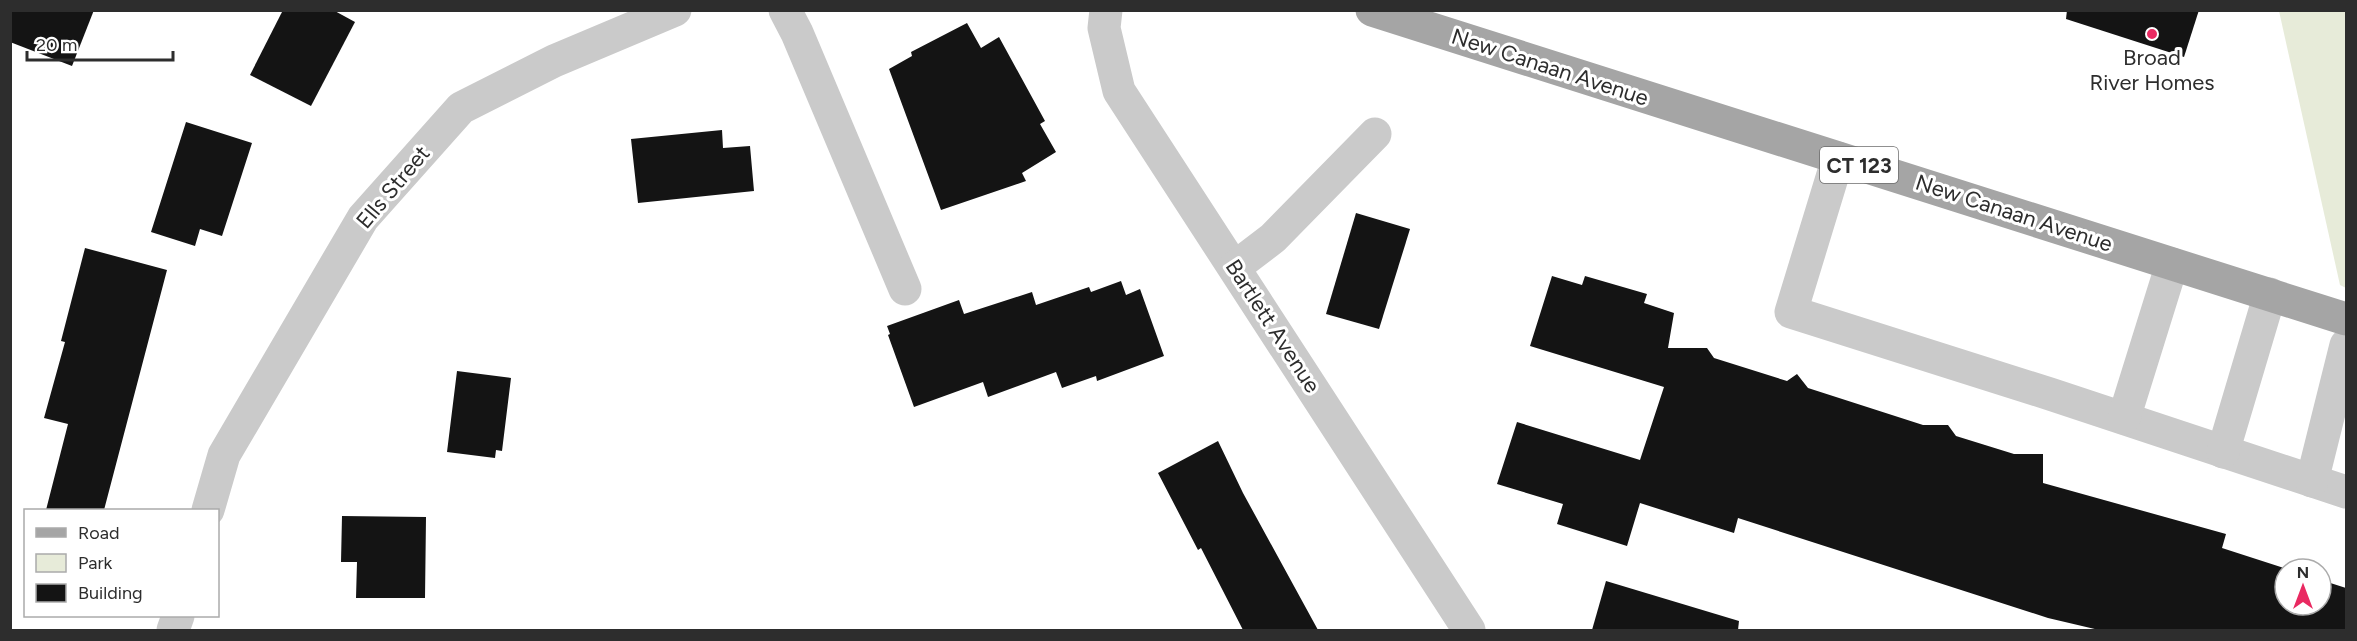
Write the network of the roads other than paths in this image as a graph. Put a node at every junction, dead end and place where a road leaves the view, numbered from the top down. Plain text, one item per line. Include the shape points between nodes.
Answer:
1 (675, 10) edge
2 (785, 10) edge
3 (1106, 10) edge
4 (1372, 10) edge
5 (1375, 134) dead end
6 (1838, 158) junction
7 (2172, 264) junction
8 (1235, 267) junction
9 (905, 290) dead end
10 (2270, 294) junction
11 (2346, 319) edge
12 (2346, 345) edge
13 (2124, 418) junction
14 (2223, 452) junction
15 (2312, 481) junction
16 (2346, 492) edge
17 (208, 509) edge
18 (1469, 630) edge

1 - 17 street, Ells Street via 554,61 461,108 363,218 224,455
2 - 9 street
3 - 8 street, Bartlett Avenue via 1104,28 1119,91
4 - 6 main road, New Canaan Avenue / CT 123
5 - 8 street via 1273,238
6 - 7 main road, New Canaan Avenue / CT 123
6 - 13 street via 1791,312
7 - 10 main road, New Canaan Avenue / CT 123
7 - 13 street
8 - 18 street, Bartlett Avenue
10 - 11 main road, New Canaan Avenue / CT 123
10 - 14 street
12 - 15 street
13 - 14 street
14 - 15 street
15 - 16 street

